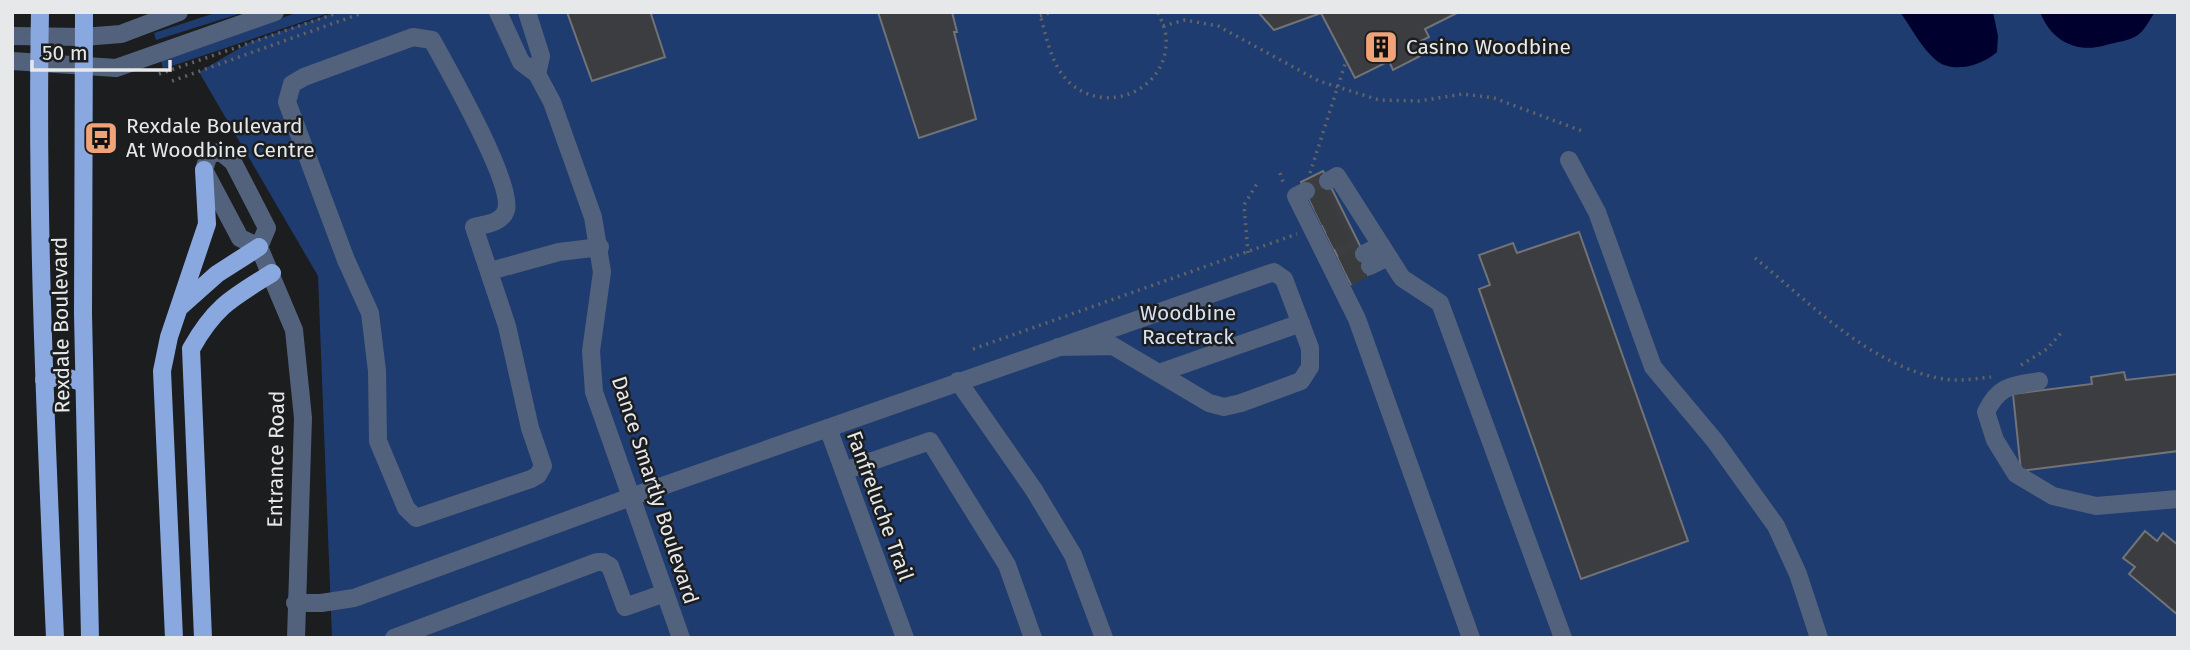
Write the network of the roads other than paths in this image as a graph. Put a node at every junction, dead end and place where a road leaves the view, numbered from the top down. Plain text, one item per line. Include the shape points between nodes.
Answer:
1 (40, 12) edge
2 (83, 12) edge
3 (179, 12) edge
4 (275, 12) edge
5 (498, 12) edge
6 (527, 12) edge
7 (12, 36) edge
8 (40, 36) junction
9 (83, 37) junction
10 (12, 61) edge
11 (39, 63) junction
12 (83, 66) junction
13 (537, 74) junction
14 (1569, 160) dead end
15 (204, 170) junction
16 (1357, 223) dead end
17 (1318, 230) road end
18 (259, 247) junction
19 (600, 247) junction
20 (490, 271) junction
21 (272, 273) junction
22 (181, 306) junction
23 (1301, 323) junction
24 (1058, 346) junction
25 (1158, 373) junction
26 (44, 380) junction
27 (958, 381) junction
28 (2039, 381) dead end
29 (84, 383) junction
30 (828, 428) junction
31 (844, 471) junction
32 (631, 497) junction
33 (2178, 499) edge
34 (665, 593) junction
35 (295, 603) junction
36 (55, 638) edge
37 (90, 638) edge
38 (174, 638) edge
39 (203, 638) edge
40 (296, 638) edge
41 (394, 638) edge
42 (681, 638) edge
43 (905, 638) edge
44 (1033, 638) edge
45 (1104, 638) edge
46 (1471, 638) edge
47 (1563, 638) edge
48 (1819, 638) edge

1 - 8 main road, Rexdale Boulevard
2 - 9 main road, Rexdale Boulevard
3 - 9 street via 121,34
4 - 12 street via 116,68
5 - 13 street, Dance Smartly Boulevard via 521,62
6 - 13 street, Dance Smartly Boulevard via 541,56
7 - 8 street
8 - 9 street
8 - 11 main road, Rexdale Boulevard
9 - 12 main road, Rexdale Boulevard
10 - 11 street
11 - 12 street
11 - 26 main road, Rexdale Boulevard
12 - 29 main road, Rexdale Boulevard
13 - 19 street, Dance Smartly Boulevard via 570,151
14 - 48 street via 1597,212 1653,367 1716,441 1776,526
15 - 18 street, Entrance Road via 240,238
15 - 18 street, Entrance Road via 205,161 215,152 226,154 233,162 267,228
15 - 22 main road via 207,224
16 - 47 street via 1402,278 1440,303
17 - 46 street via 1357,318
18 - 21 street, Entrance Road
18 - 22 main road via 217,274
19 - 20 street via 559,252
19 - 32 street, Dance Smartly Boulevard via 601,285 591,351 594,392
20 - 20 street via 542,471 531,479 416,518 406,509 378,441 370,313 290,113 287,102 292,84 412,37 432,40 483,134 507,204 501,218 474,227
21 - 35 street, Entrance Road via 294,330 303,418
21 - 39 main road via 225,301 191,349
22 - 38 main road via 162,370
23 - 24 street via 1284,279 1274,272
23 - 25 street
23 - 25 street via 1310,348 1310,367 1301,380 1241,403 1224,407 1209,403
24 - 25 street via 1113,346
24 - 27 street
26 - 29 main road via 64,376
26 - 36 main road, Rexdale Boulevard
27 - 30 street
27 - 45 street via 1073,555
28 - 33 street via 1994,394 1986,412 1995,440 2016,474 2053,496 2096,506
29 - 37 main road, Rexdale Boulevard
30 - 31 street, Fanfreluche Trail
30 - 32 street, Fanfreluche Trail
31 - 43 street, Fanfreluche Trail
31 - 44 street via 930,441 1007,565
32 - 34 street, Dance Smartly Boulevard
32 - 35 street, Fanfreluche Trail via 354,598
34 - 41 street via 625,607 610,566 597,562
34 - 42 street, Dance Smartly Boulevard
35 - 40 street, Entrance Road

